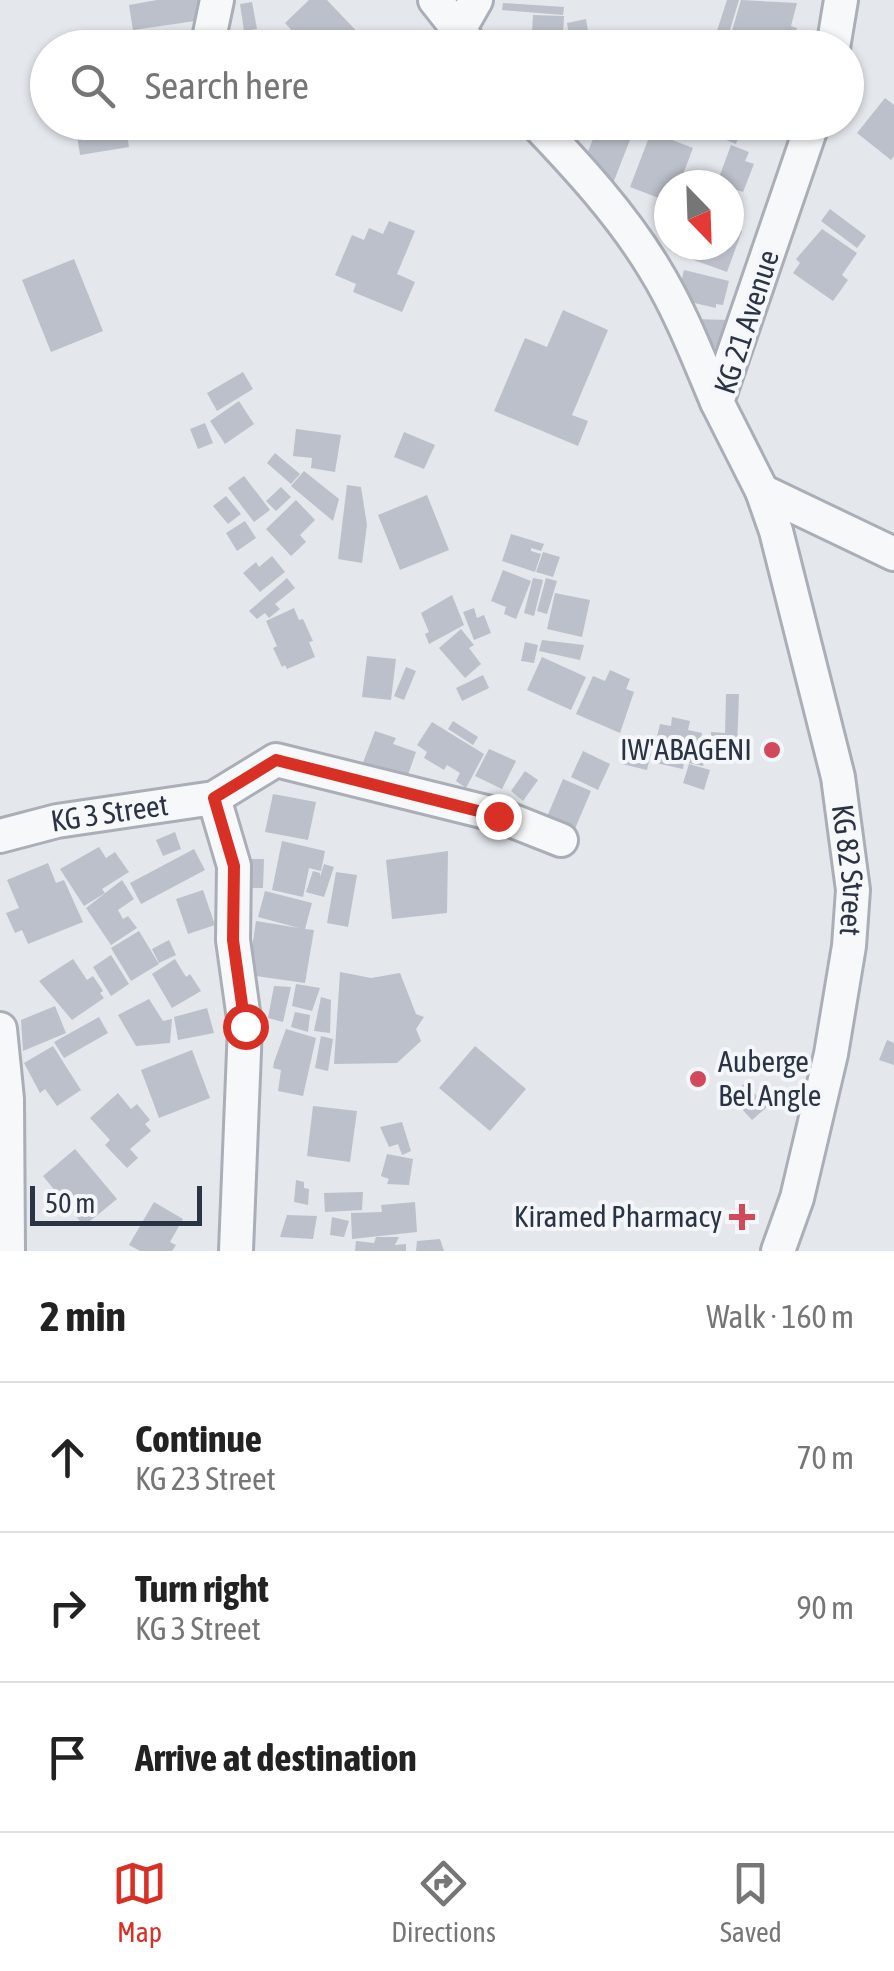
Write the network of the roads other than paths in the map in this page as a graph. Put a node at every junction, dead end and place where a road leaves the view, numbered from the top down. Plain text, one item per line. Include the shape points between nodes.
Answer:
1 (216, 0) edge
2 (436, 0) edge
3 (841, 0) edge
4 (470, 25) edge
5 (210, 30) edge
6 (837, 30) edge
7 (552, 140) edge
8 (807, 140) edge
9 (717, 402) junction
10 (762, 490) junction
11 (894, 554) edge
12 (214, 798) junction
13 (0, 836) edge
14 (561, 840) dead end
15 (0, 1029) edge
16 (8, 1251) edge
17 (236, 1251) edge
18 (778, 1251) edge

1 - 5 street
2 - 4 street
3 - 6 street
7 - 9 street via 653,265
8 - 9 street, KG 21 Avenue
9 - 10 street, KG 21 Avenue
10 - 11 street
10 - 18 street, KG 82 Street via 838,777 853,890 831,1054
12 - 13 street, KG 3 Street
12 - 14 street, KG 3 Street via 276,760 498,816
12 - 17 street via 234,866 233,940 245,1026
15 - 16 street

